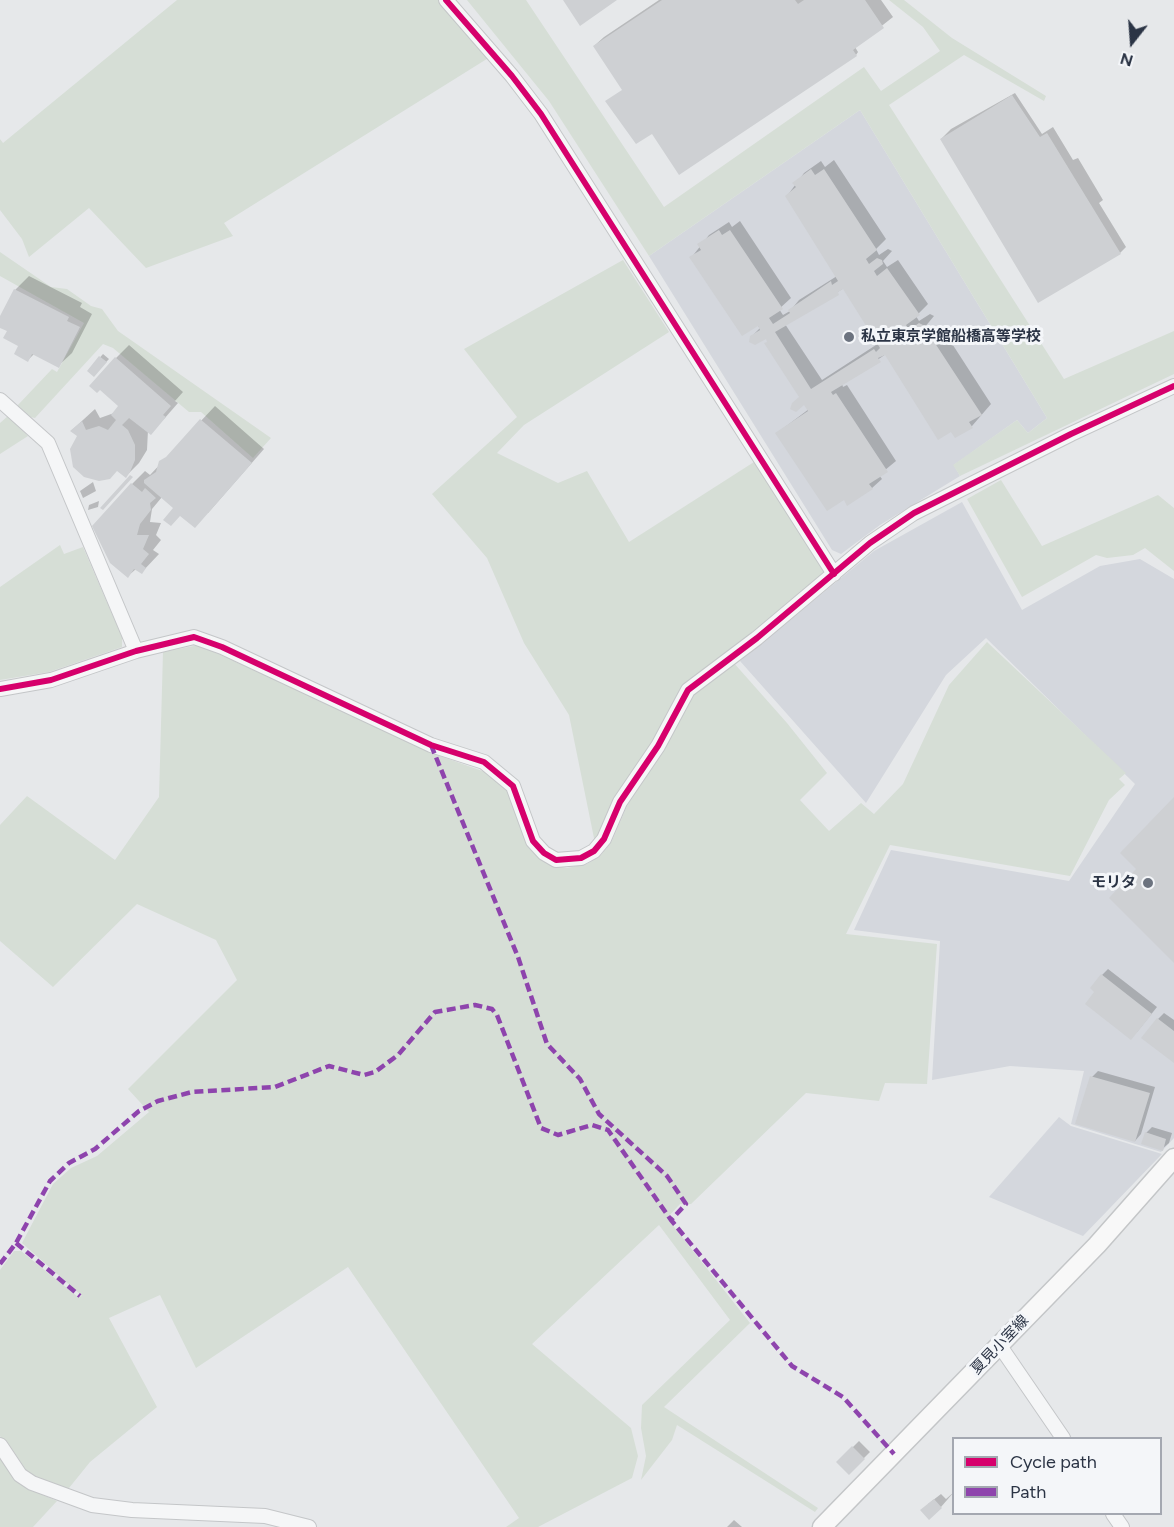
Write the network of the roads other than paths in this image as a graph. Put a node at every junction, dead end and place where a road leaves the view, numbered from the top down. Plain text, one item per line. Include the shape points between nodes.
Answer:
1 (446, 0) edge
2 (1174, 386) edge
3 (3, 408) edge
4 (834, 574) junction
5 (136, 651) junction
6 (0, 688) edge
7 (1174, 1158) edge
8 (1000, 1346) junction
9 (1062, 1437) edge
10 (0, 1445) edge
11 (309, 1527) edge
12 (822, 1527) edge

1 - 4 street via 541,114
2 - 4 street via 914,513
3 - 5 street via 48,443
4 - 5 street via 688,690 658,746 620,802 604,839 594,851 567,860 556,860 533,841 513,786 484,762 431,745 194,637
5 - 6 street via 51,680
7 - 8 main road, 夏見小室線
8 - 9 street
8 - 12 main road, 夏見小室線
10 - 11 street via 20,1475 32,1483 92,1505 265,1516

